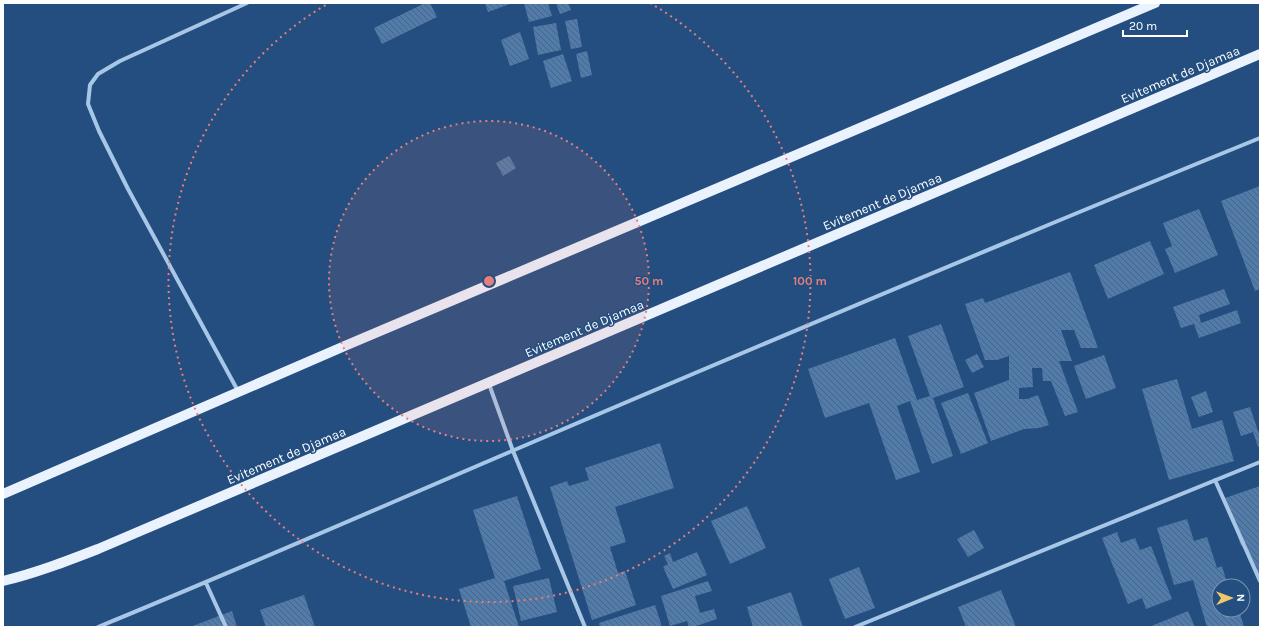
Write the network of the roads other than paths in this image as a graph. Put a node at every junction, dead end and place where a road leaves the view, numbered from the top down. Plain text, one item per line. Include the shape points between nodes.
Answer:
1 (247, 3) edge
2 (1155, 3) edge
3 (1260, 54) edge
4 (1260, 138) edge
5 (488, 383) junction
6 (238, 392) junction
7 (513, 451) junction
8 (1260, 462) edge
9 (1215, 480) junction
10 (3, 494) edge
11 (3, 581) edge
12 (1260, 581) edge
13 (206, 583) junction
14 (98, 627) edge
15 (226, 627) edge
16 (585, 627) edge
17 (855, 627) edge

1 - 6 street via 98,74 90,85 88,104 128,189
2 - 6 main road
3 - 5 main road, Evitement de Djamaa
4 - 7 street via 1037,229
5 - 7 street
5 - 11 main road, Evitement de Djamaa via 64,563
6 - 10 main road
7 - 13 street
7 - 16 street
8 - 9 street
9 - 12 street
9 - 17 street
13 - 14 street
13 - 15 street

